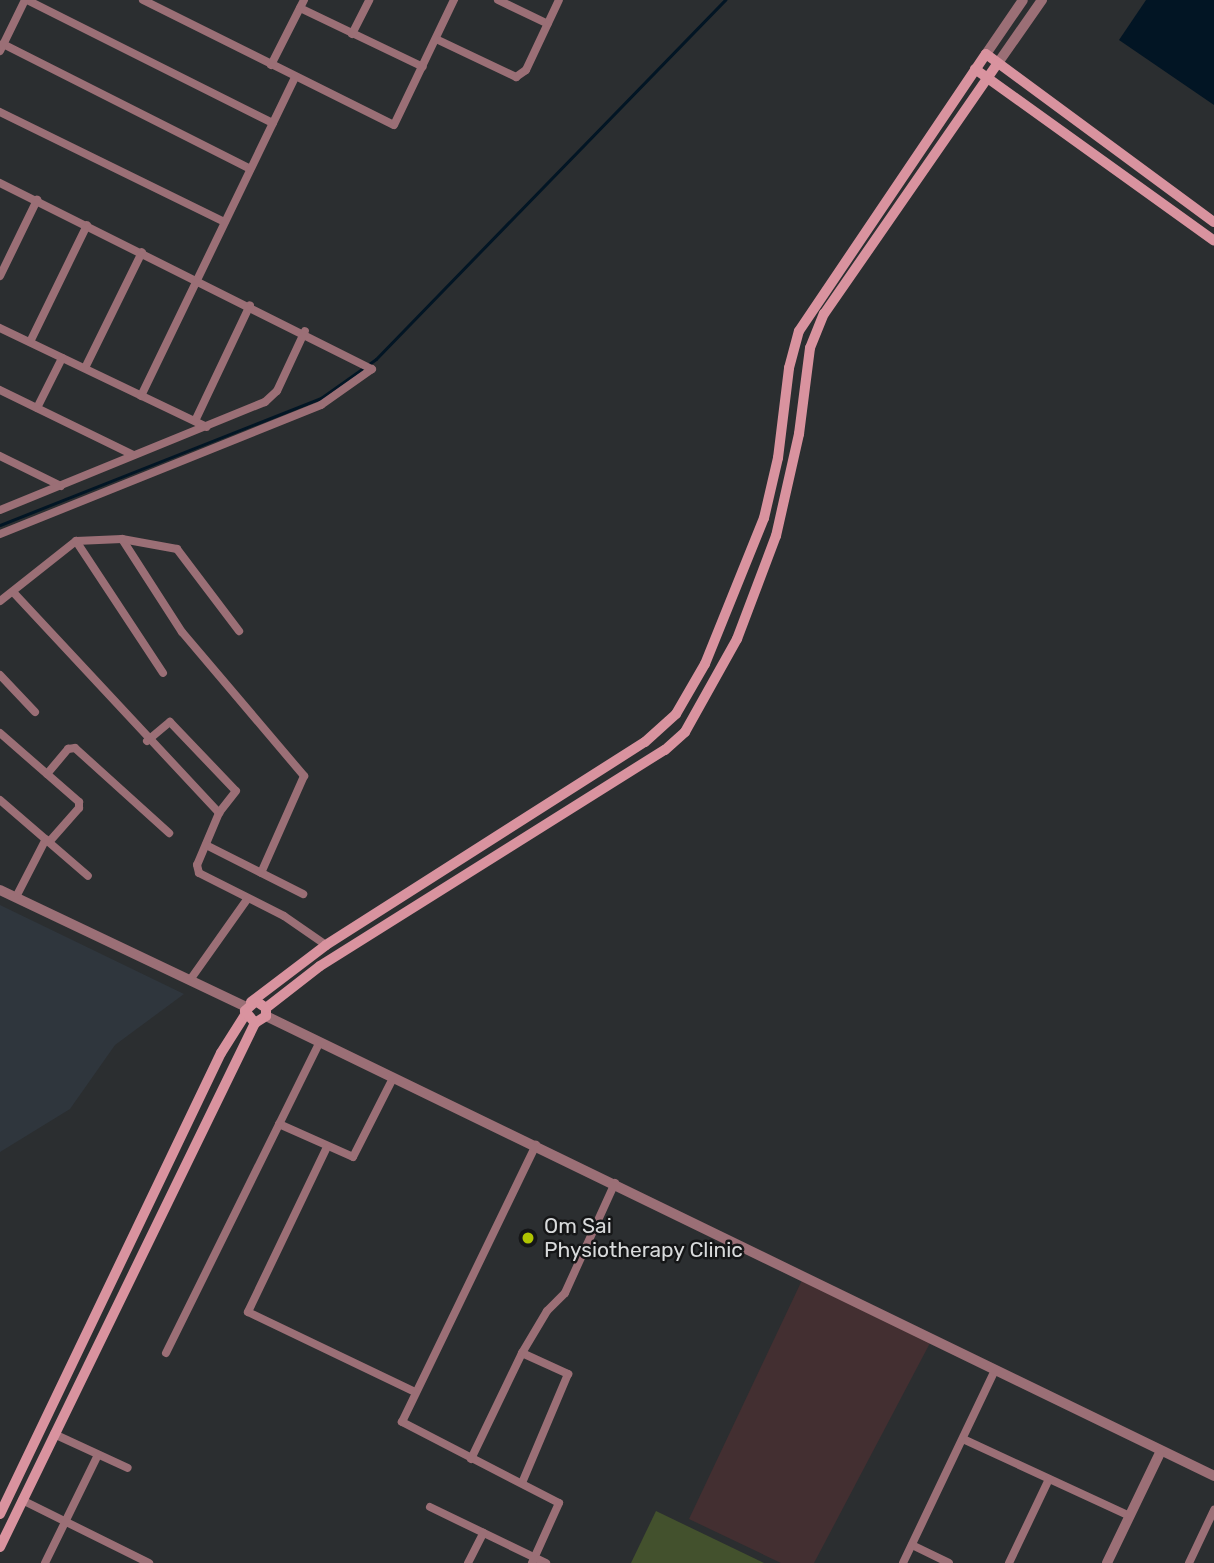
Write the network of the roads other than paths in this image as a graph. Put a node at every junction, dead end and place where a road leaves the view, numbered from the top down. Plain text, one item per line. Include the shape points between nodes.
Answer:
1 (26, 0) edge
2 (143, 0) edge
3 (369, 0) edge
4 (454, 0) edge
5 (498, 0) edge
6 (559, 0) edge
7 (1023, 0) edge
8 (1042, 0) edge
9 (302, 4) edge
10 (548, 24) junction
11 (352, 34) junction
12 (436, 39) junction
13 (2, 48) edge
14 (985, 54) junction
15 (998, 63) junction
16 (271, 65) junction
17 (423, 67) junction
18 (975, 68) junction
19 (295, 77) junction
20 (988, 77) junction
21 (0, 112) edge
22 (273, 123) junction
23 (250, 169) junction
24 (0, 183) edge
25 (37, 201) junction
26 (225, 222) junction
27 (1214, 222) edge
28 (87, 225) junction
29 (1214, 241) edge
30 (142, 252) junction
31 (0, 276) edge
32 (198, 279) junction
33 (250, 305) junction
34 (0, 328) edge
35 (304, 331) junction
36 (30, 342) junction
37 (62, 358) junction
38 (85, 369) junction
39 (0, 390) edge
40 (141, 396) junction
41 (37, 408) junction
42 (195, 421) junction
43 (207, 427) junction
44 (0, 456) edge
45 (133, 456) junction
46 (61, 485) junction
47 (0, 510) edge
48 (0, 534) edge
49 (121, 539) junction
50 (76, 541) junction
51 (14, 593) junction
52 (0, 601) edge
53 (239, 631) dead end
54 (163, 673) dead end
55 (0, 675) edge
56 (36, 712) dead end
57 (0, 733) edge
58 (147, 741) junction
59 (47, 774) junction
60 (0, 800) edge
61 (219, 813) junction
62 (169, 833) dead end
63 (48, 841) junction
64 (206, 845) junction
65 (261, 873) junction
66 (88, 876) dead end
67 (0, 890) edge
68 (303, 894) dead end
69 (16, 897) junction
70 (248, 898) junction
71 (326, 945) junction
72 (190, 981) junction
73 (247, 1008) junction
74 (266, 1012) junction
75 (255, 1023) junction
76 (320, 1042) junction
77 (393, 1078) junction
78 (279, 1124) junction
79 (536, 1146) junction
80 (327, 1147) junction
81 (615, 1183) junction
82 (166, 1353) dead end
83 (522, 1353) junction
84 (995, 1370) junction
85 (415, 1392) junction
86 (54, 1434) junction
87 (962, 1439) junction
88 (1161, 1451) junction
89 (98, 1455) junction
90 (471, 1458) junction
91 (128, 1468) dead end
92 (1213, 1475) edge
93 (1049, 1479) junction
94 (522, 1483) junction
95 (22, 1500) junction
96 (430, 1507) dead end
97 (1, 1508) edge
98 (1214, 1510) edge
99 (1130, 1516) junction
100 (65, 1521) junction
101 (483, 1533) junction
102 (912, 1545) junction
103 (0, 1548) edge
104 (534, 1560) edge
105 (45, 1563) edge
106 (149, 1563) edge
107 (468, 1563) edge
108 (546, 1563) edge
109 (903, 1563) edge
110 (949, 1563) edge
111 (1009, 1563) edge
112 (1107, 1563) edge
113 (1189, 1563) edge

1 - 13 street
1 - 22 street
2 - 16 street
3 - 11 street
4 - 12 street
5 - 10 street
6 - 10 street
7 - 14 street
8 - 15 street
9 - 11 street
9 - 16 street
10 - 12 street via 526,70 516,77
11 - 17 street
12 - 17 street
13 - 23 street
14 - 15 main road
14 - 18 main road
15 - 20 main road
15 - 27 main road
16 - 19 street
17 - 19 street via 394,125
18 - 20 main road
18 - 71 main road via 799,331 764,518 705,664 676,714 645,742
19 - 22 street
20 - 29 main road
20 - 74 main road via 824,314 810,348 799,434 776,536 737,639 685,732 665,750 320,966
21 - 26 street
22 - 23 street
23 - 26 street
24 - 25 street
25 - 28 street
25 - 31 street
26 - 32 street
28 - 30 street
28 - 36 street
30 - 32 street
30 - 38 street
32 - 33 street
32 - 40 street
33 - 35 street
33 - 42 street
34 - 36 street
35 - 43 street via 272,397
35 - 48 street via 369,364 369,373 321,405
36 - 37 street
37 - 38 street
37 - 41 street
38 - 40 street
39 - 41 street
40 - 42 street
41 - 45 street
42 - 43 street
43 - 45 street
44 - 46 street
45 - 46 street
46 - 47 street
49 - 50 street
49 - 53 street via 177,549
49 - 65 street via 182,632 304,776
50 - 51 street
50 - 54 street
51 - 52 street
51 - 58 street
55 - 56 street
57 - 59 street
58 - 61 street
58 - 61 street via 172,724 236,791
59 - 62 street via 75,748
59 - 63 street via 80,805
60 - 63 street
61 - 64 street
63 - 66 street
63 - 69 street
64 - 65 street
64 - 70 street via 197,866 199,873
65 - 68 street
67 - 69 street
69 - 72 street
70 - 71 street
70 - 72 street
71 - 73 main road
72 - 73 street
73 - 74 main road via 260,1002
73 - 75 main road
73 - 97 main road
74 - 75 main road
74 - 76 street
75 - 86 main road
76 - 77 street
76 - 78 street
77 - 79 street
77 - 80 street via 353,1157
78 - 80 street
78 - 82 street
79 - 81 street
79 - 85 street
80 - 85 street via 248,1312
81 - 83 street via 565,1293 547,1311
81 - 84 street
83 - 90 street
83 - 94 street via 569,1378
84 - 87 street
84 - 88 street
85 - 90 street via 402,1422 405,1427
86 - 89 street
86 - 95 main road
87 - 93 street
87 - 102 street
88 - 92 street
88 - 99 street
89 - 91 street
89 - 100 street
90 - 94 street
93 - 99 street
93 - 111 street
94 - 104 street via 559,1503
95 - 100 street
95 - 103 main road
96 - 101 street
98 - 113 street
99 - 112 street
100 - 105 street
100 - 106 street
101 - 104 street
101 - 107 street
102 - 109 street
102 - 110 street
104 - 108 street

